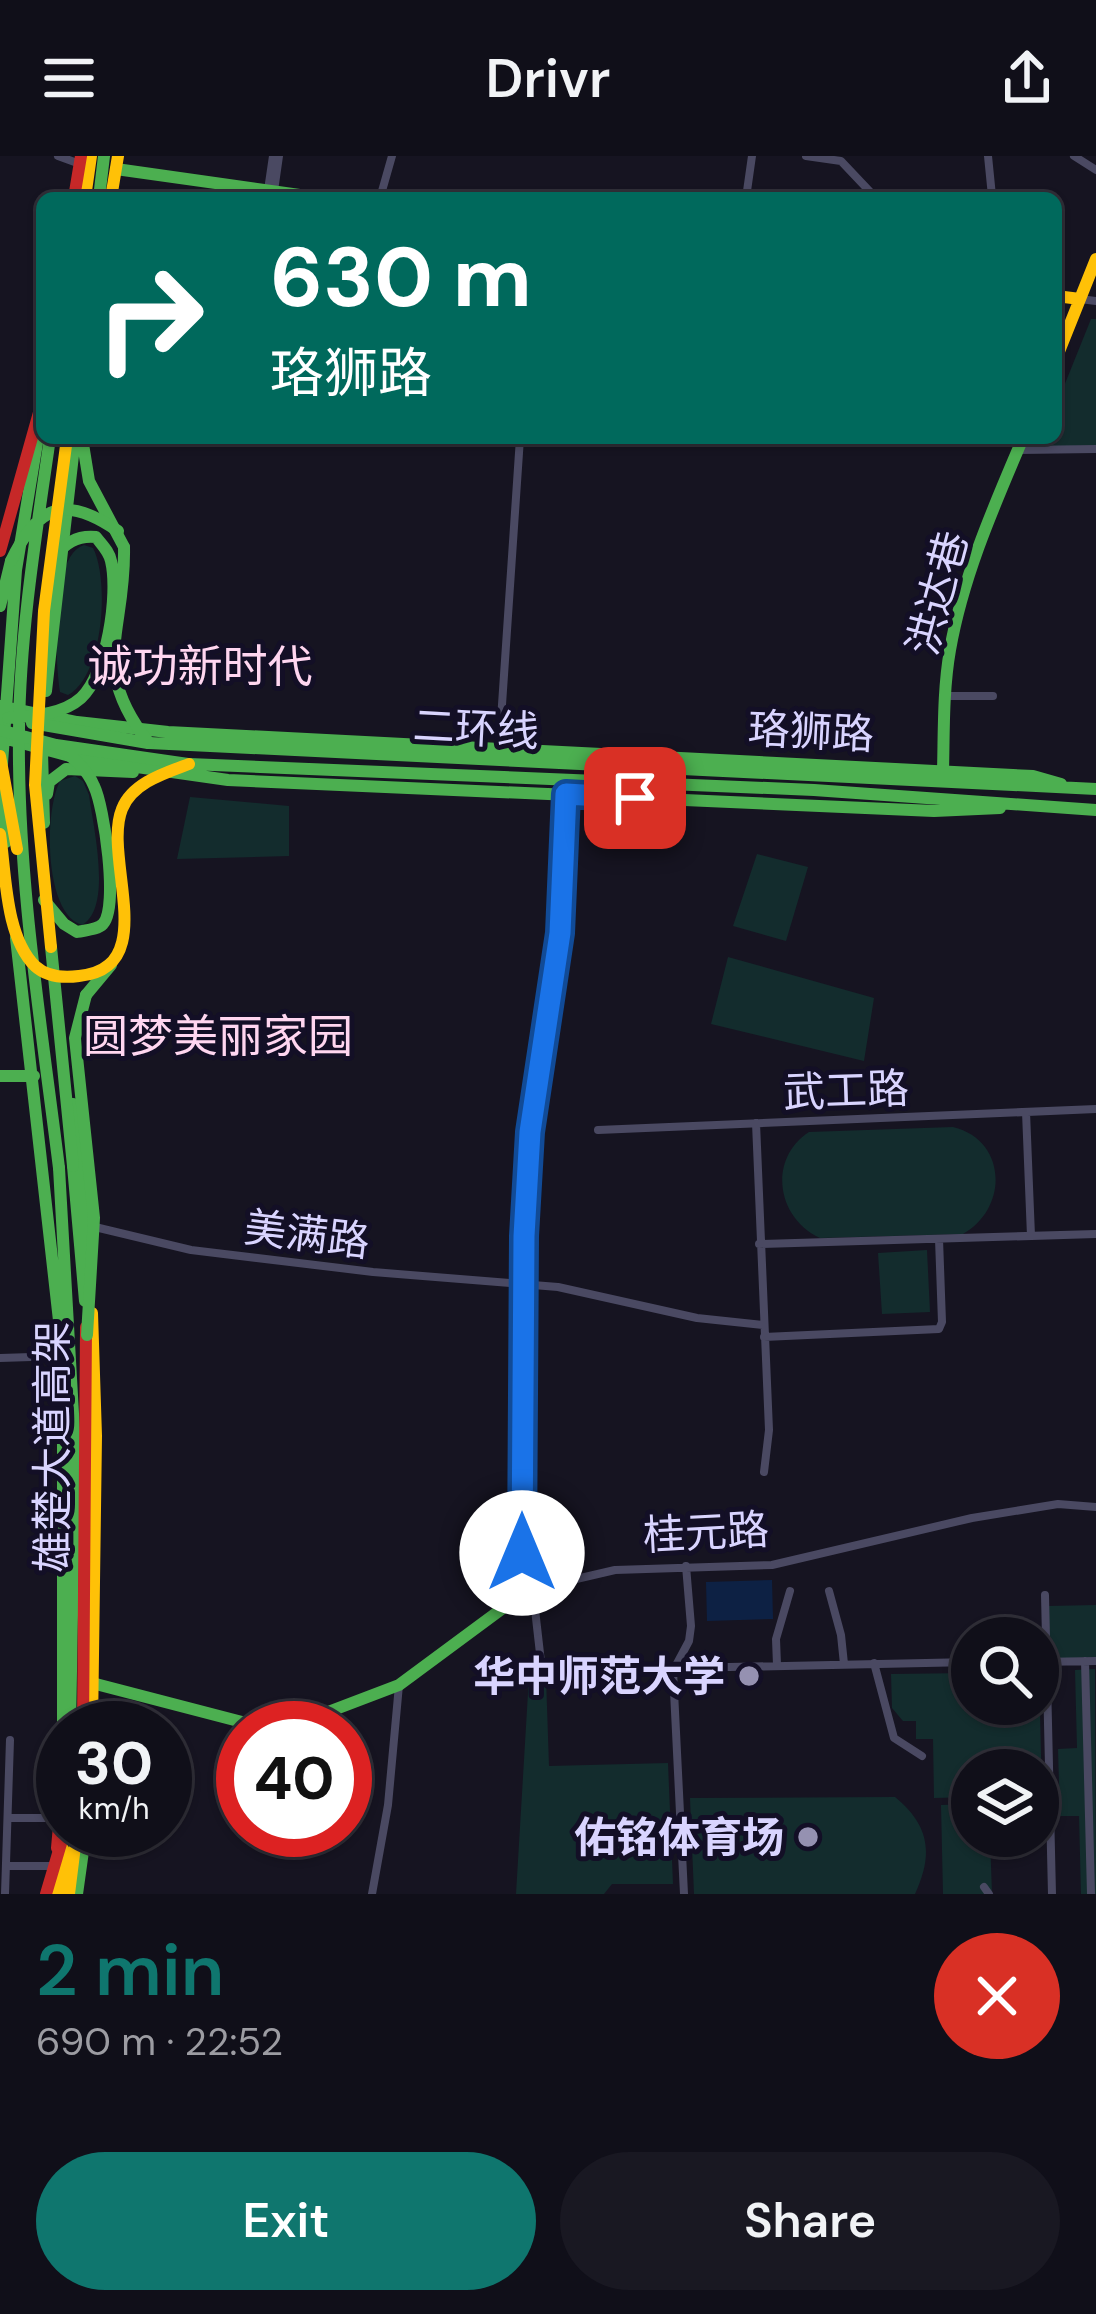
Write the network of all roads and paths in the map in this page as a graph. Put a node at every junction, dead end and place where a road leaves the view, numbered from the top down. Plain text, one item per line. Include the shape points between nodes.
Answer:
1 (104, 156) edge
2 (276, 156) edge
3 (392, 156) edge
4 (752, 156) edge
5 (806, 156) edge
6 (988, 156) edge
7 (1074, 156) edge
8 (75, 158) edge
9 (117, 162) edge
10 (1096, 170) edge
11 (271, 191) junction
12 (78, 192) edge
13 (100, 192) edge
14 (112, 192) edge
15 (278, 192) edge
16 (382, 192) edge
17 (747, 192) edge
18 (870, 192) edge
19 (992, 192) edge
20 (1096, 259) edge
21 (1062, 297) edge
22 (1081, 299) junction
23 (1096, 301) edge
24 (1062, 344) edge
25 (36, 427) edge
26 (37, 444) edge
27 (49, 444) edge
28 (73, 444) edge
29 (73, 444) edge
30 (76, 444) edge
31 (520, 444) edge
32 (1021, 444) edge
33 (1096, 449) edge
34 (118, 531) junction
35 (0, 551) edge
36 (52, 555) junction
37 (0, 605) edge
38 (10, 636) junction
39 (0, 654) edge
40 (47, 665) junction
41 (993, 696) dead end
42 (945, 697) junction
43 (44, 716) junction
44 (2, 721) edge
45 (77, 722) junction
46 (149, 743) junction
47 (49, 747) junction
48 (499, 748) junction
49 (0, 756) edge
50 (189, 764) junction
51 (142, 770) junction
52 (943, 771) junction
53 (1070, 787) junction
54 (1096, 789) edge
55 (1, 790) edge
56 (566, 794) junction
57 (1022, 806) junction
58 (1096, 810) edge
59 (44, 824) junction
60 (0, 834) edge
61 (44, 898) junction
62 (27, 901) junction
63 (111, 965) junction
64 (0, 1076) edge
65 (34, 1076) junction
66 (1096, 1109) edge
67 (1026, 1112) junction
68 (756, 1123) junction
69 (598, 1130) dead end
70 (66, 1167) junction
71 (86, 1224) junction
72 (1096, 1234) edge
73 (1031, 1236) junction
74 (938, 1239) junction
75 (759, 1244) junction
76 (524, 1287) junction
77 (763, 1324) junction
78 (87, 1335) junction
79 (764, 1336) junction
80 (63, 1356) junction
81 (0, 1358) edge
82 (764, 1472) dead end
83 (1096, 1507) edge
84 (686, 1566) junction
85 (532, 1582) junction
86 (790, 1591) dead end
87 (829, 1591) dead end
88 (522, 1594) junction
89 (1045, 1594) dead end
90 (1044, 1617) edge
91 (1090, 1661) edge
92 (1059, 1662) edge
93 (951, 1663) edge
94 (844, 1664) junction
95 (874, 1664) junction
96 (777, 1665) junction
97 (674, 1666) junction
98 (92, 1683) junction
99 (399, 1685) junction
100 (63, 1701) edge
101 (71, 1701) edge
102 (88, 1701) edge
103 (90, 1701) edge
104 (357, 1701) edge
105 (216, 1715) edge
106 (1045, 1725) edge
107 (10, 1740) dead end
108 (922, 1756) dead end
109 (8, 1818) junction
110 (36, 1822) edge
111 (57, 1857) edge
112 (58, 1857) edge
113 (75, 1857) edge
114 (81, 1857) edge
115 (6, 1866) junction
116 (55, 1866) junction
117 (5, 1894) edge
118 (51, 1894) edge
119 (73, 1894) edge
120 (372, 1894) edge
121 (684, 1894) edge
122 (1052, 1894) edge
123 (1091, 1894) edge

1 - 13 main road
2 - 11 street
3 - 16 street
4 - 17 street
5 - 18 street via 841,161
6 - 19 street
7 - 10 street
8 - 12 main road
9 - 11 main road
9 - 14 main road
11 - 15 main road
20 - 22 main road
21 - 22 main road
22 - 23 street
22 - 24 main road
25 - 35 main road
26 - 38 main road
27 - 62 main road, bridge via 20,728
28 - 36 main road, bridge
29 - 40 main road
30 - 34 main road via 87,481
31 - 48 street
32 - 33 street
32 - 42 main road, 洪达巷 via 959,611
34 - 37 main road, bridge via 76,508 35,520 18,544
34 - 46 main road, bridge via 125,562 114,690
36 - 44 main road, bridge via 77,537 106,548 113,584 102,661 89,690 71,705
36 - 61 main road, bridge via 35,748
38 - 39 main road
38 - 44 main road
40 - 43 main road
40 - 45 main road via 57,705
41 - 42 street
42 - 52 main road, 洪达巷
43 - 44 main road, 珞狮路
43 - 45 main road, 珞狮路
43 - 47 main road
44 - 46 main road, 二环线, bridge
44 - 47 main road, bridge
44 - 55 main road
45 - 48 main road, 珞狮路
46 - 53 main road, 二环线
47 - 50 main road, 二环线, bridge
47 - 51 main road, 珞狮路
47 - 59 main road
47 - 61 main road, bridge via 83,766 98,790 111,908 99,928 77,932
48 - 52 main road, 珞狮路
49 - 62 main road, bridge
50 - 57 main road, 二环线
50 - 63 main road, bridge via 140,787 123,805 116,832 125,939
51 - 56 main road, 珞狮路 via 332,787
51 - 59 main road via 56,773
52 - 53 main road, 珞狮路 via 1033,776
53 - 54 main road, 二环线
55 - 65 main road
56 - 57 main road, 珞狮路 via 934,811
56 - 76 main road via 560,933 530,1132
57 - 58 main road, 二环线
59 - 71 main road
60 - 63 main road, bridge via 25,956 54,976 86,976
61 - 70 main road, bridge
62 - 70 main road, bridge
63 - 78 main road, bridge via 86,995 75,1038 94,1218
64 - 65 main road
65 - 80 main road
66 - 67 street, 武工路
67 - 68 street, 武工路
67 - 73 street
68 - 69 street, 武工路
68 - 75 street
70 - 78 main road, 雄楚大道高架, bridge
70 - 101 main road, 雄楚大道高架 via 77,1438
71 - 76 street, 美满路 via 191,1250
71 - 98 main road via 95,1402
72 - 73 street
73 - 74 street
74 - 75 street
74 - 79 street via 939,1329
75 - 77 street
76 - 77 street, 美满路
76 - 88 main road
77 - 79 street
78 - 102 main road, 雄楚大道高架
79 - 82 street
80 - 81 street
80 - 100 main road
83 - 84 street, 桂元路 via 1058,1504 972,1518 772,1565
84 - 85 street, 桂元路
84 - 97 street via 691,1626
85 - 88 street
85 - 97 street via 542,1671
86 - 96 street
87 - 94 street
88 - 99 main road
89 - 90 street
91 - 92 street
91 - 123 street
93 - 95 street
94 - 95 street
94 - 96 street
95 - 108 street via 894,1738
96 - 97 street
97 - 121 street
98 - 103 main road
98 - 105 main road
99 - 104 main road
99 - 120 street
106 - 122 street
107 - 109 street
109 - 110 street
109 - 115 street
111 - 116 main road
112 - 118 main road, bridge
113 - 119 main road
114 - 119 main road
115 - 116 street
115 - 117 street
116 - 118 main road

